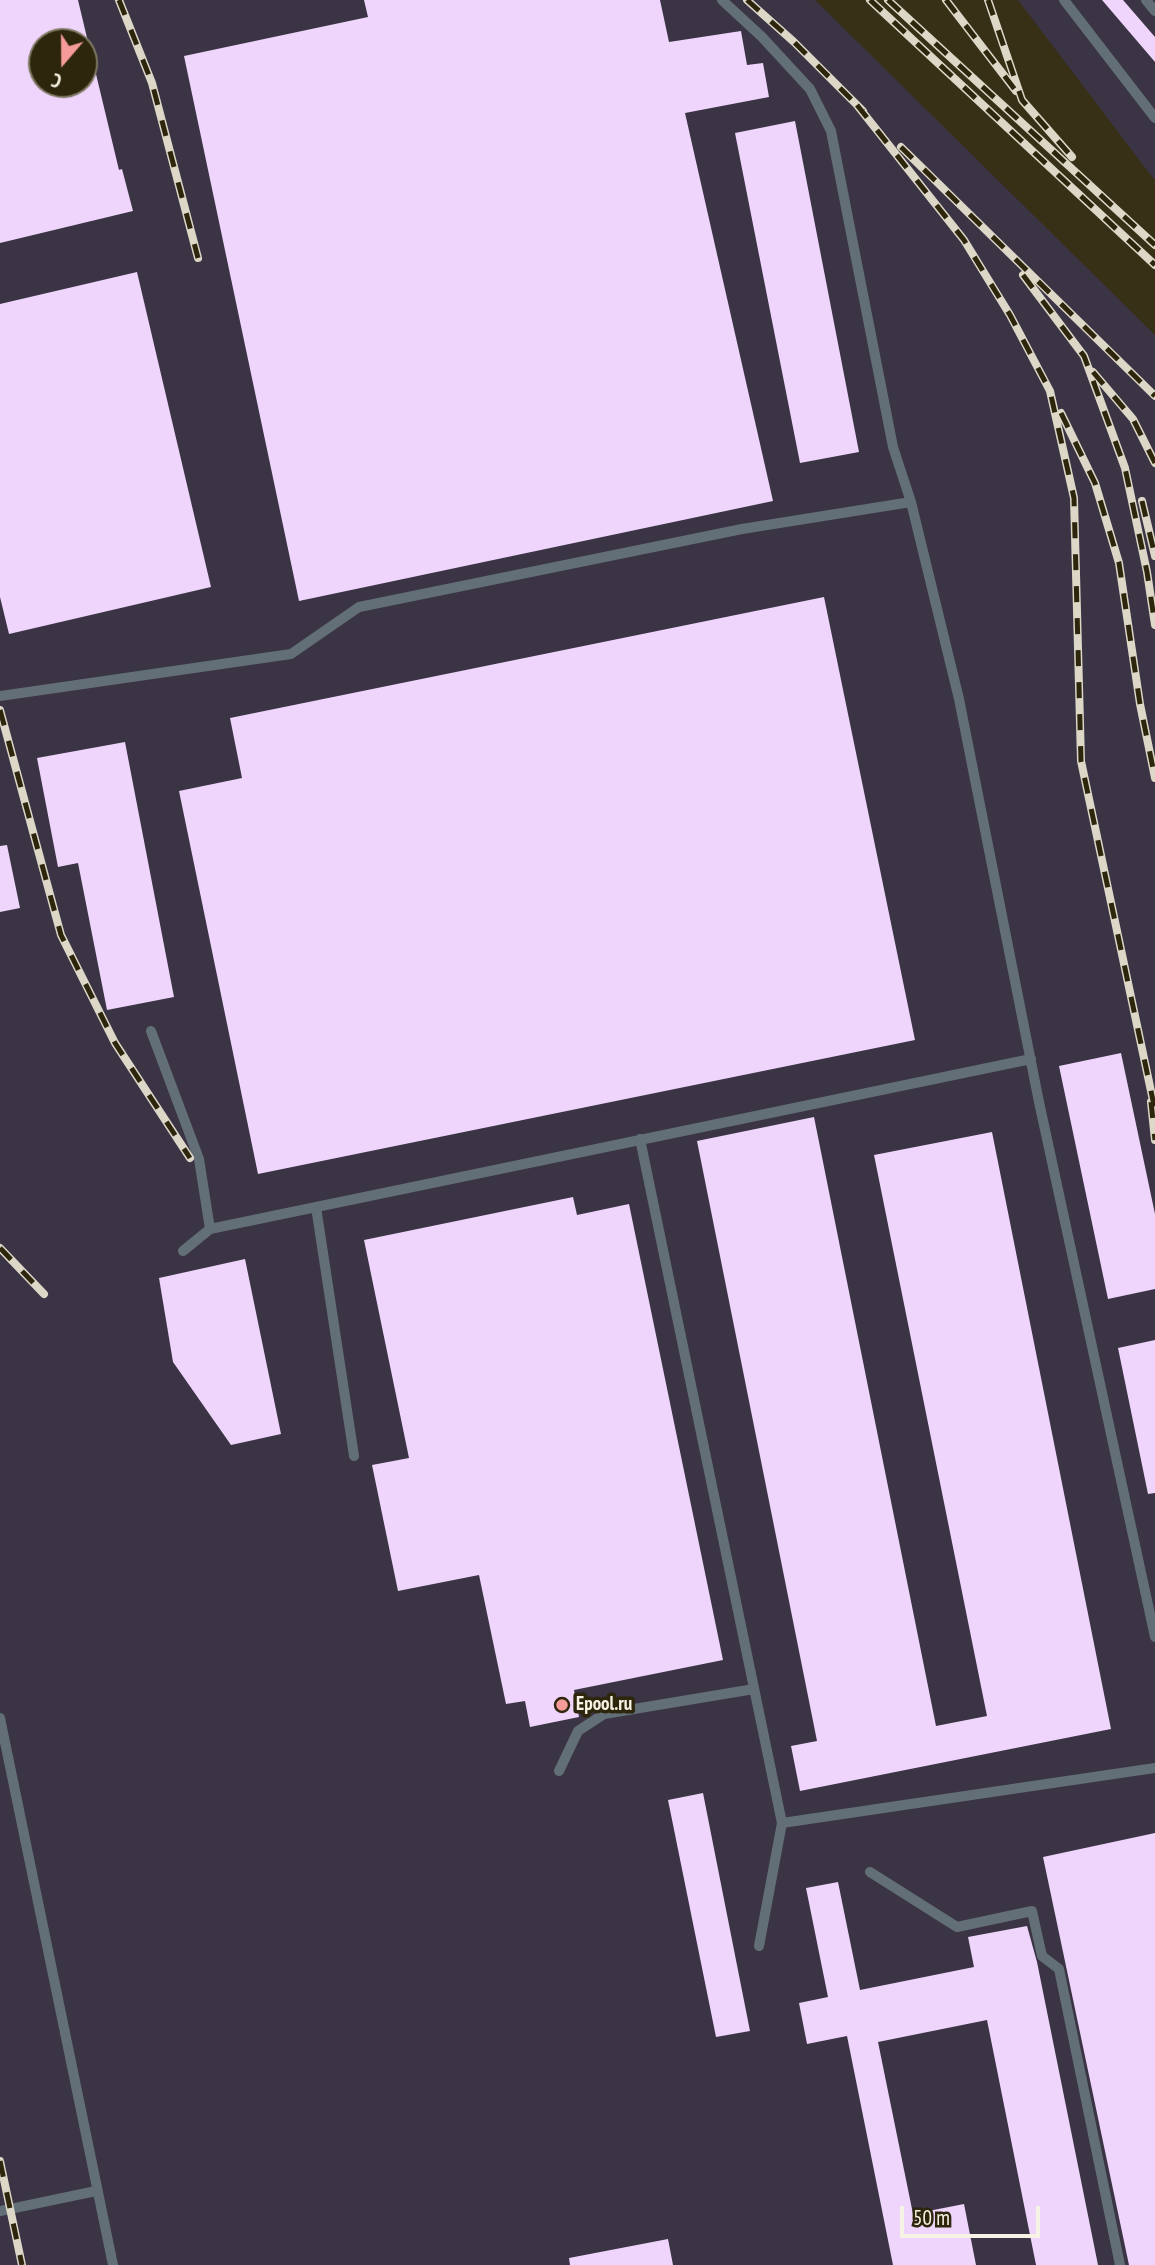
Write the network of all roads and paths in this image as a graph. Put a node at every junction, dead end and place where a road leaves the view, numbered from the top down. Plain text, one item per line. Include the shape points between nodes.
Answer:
1 (722, 0) edge
2 (1064, 0) edge
3 (1146, 0) edge
4 (1155, 11) edge
5 (1155, 118) edge
6 (911, 502) junction
7 (0, 696) edge
8 (151, 1031) dead end
9 (1031, 1059) junction
10 (639, 1139) junction
11 (316, 1207) junction
12 (210, 1229) junction
13 (183, 1251) dead end
14 (354, 1456) dead end
15 (1155, 1637) edge
16 (754, 1689) junction
17 (0, 1718) edge
18 (1155, 1768) edge
19 (559, 1771) dead end
20 (782, 1823) junction
21 (870, 1872) dead end
22 (759, 1946) dead end
23 (96, 2191) junction
24 (0, 2211) edge
25 (113, 2265) edge
26 (1121, 2265) edge

1 - 6 lane via 810,89 831,131 894,447
2 - 5 lane
3 - 4 lane
6 - 7 lane via 742,529 359,607 291,654
6 - 9 lane via 959,698
8 - 12 lane via 199,1159
9 - 10 lane
9 - 15 lane
10 - 11 lane
10 - 16 lane
11 - 12 lane
11 - 14 lane
12 - 13 lane
16 - 19 lane via 604,1714 578,1731
16 - 20 lane
17 - 23 lane
18 - 20 lane
20 - 22 lane
21 - 26 lane via 957,1927 1032,1911 1042,1956 1059,1969
23 - 24 lane
23 - 25 lane

